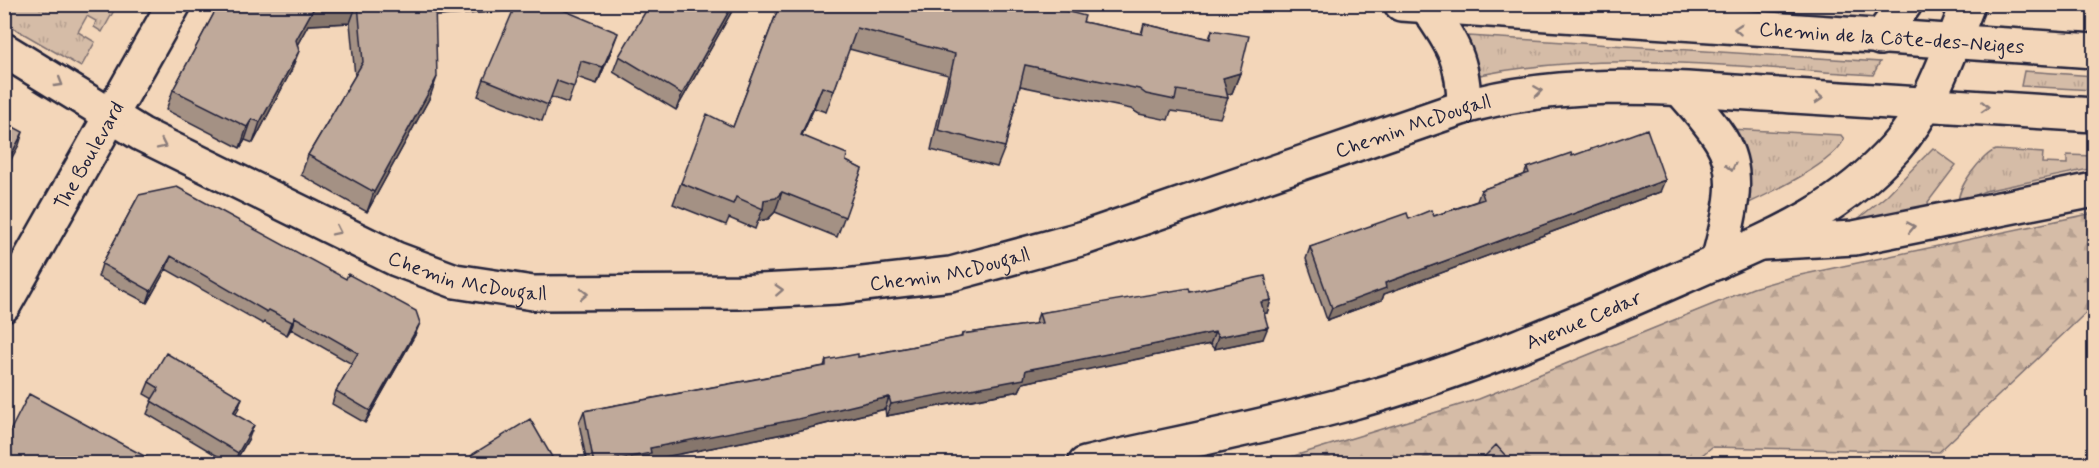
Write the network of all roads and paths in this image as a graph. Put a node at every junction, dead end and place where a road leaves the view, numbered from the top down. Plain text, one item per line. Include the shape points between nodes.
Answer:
1 (174, 4) edge
2 (1905, 4) edge
3 (1968, 4) edge
4 (1414, 6) edge
5 (1880, 38) junction
6 (1952, 42) junction
7 (4, 50) edge
8 (2094, 51) edge
9 (1681, 90) junction
10 (1926, 104) junction
11 (1464, 107) junction
12 (2094, 115) edge
13 (111, 116) junction
14 (2094, 190) edge
15 (1761, 243) junction
16 (1718, 262) junction
17 (4, 305) edge
18 (1085, 464) edge

1 - 13 main road, The Boulevard
2 - 5 main road
3 - 6 main road, Avenue Cedar
5 -> 4 main road, Chemin de la Côte-des-Neiges
4 - 11 main road via 1458,55 1464,80
5 - 6 main road, Chemin de la Côte-des-Neiges
6 - 8 main road, Chemin de la Côte-des-Neiges
6 - 10 main road, Avenue Cedar
7 -> 13 main road, Chemin McDougall
9 -> 10 main road, Chemin McDougall
11 -> 9 main road, Chemin McDougall via 1520,93 1578,87
9 -> 16 main road via 1722,141 1731,165 1732,196
10 -> 12 main road, Chemin McDougall
10 - 15 main road, Avenue Cedar via 1894,149 1860,182 1819,214
13 -> 11 main road, Chemin McDougall via 429,273 488,288 573,294 837,287 951,274 1084,238
13 - 17 main road, The Boulevard
15 -> 14 main road via 1854,238
15 - 16 main road, Avenue Cedar
16 - 18 main road, Avenue Cedar via 1522,345 1404,387 1247,430

